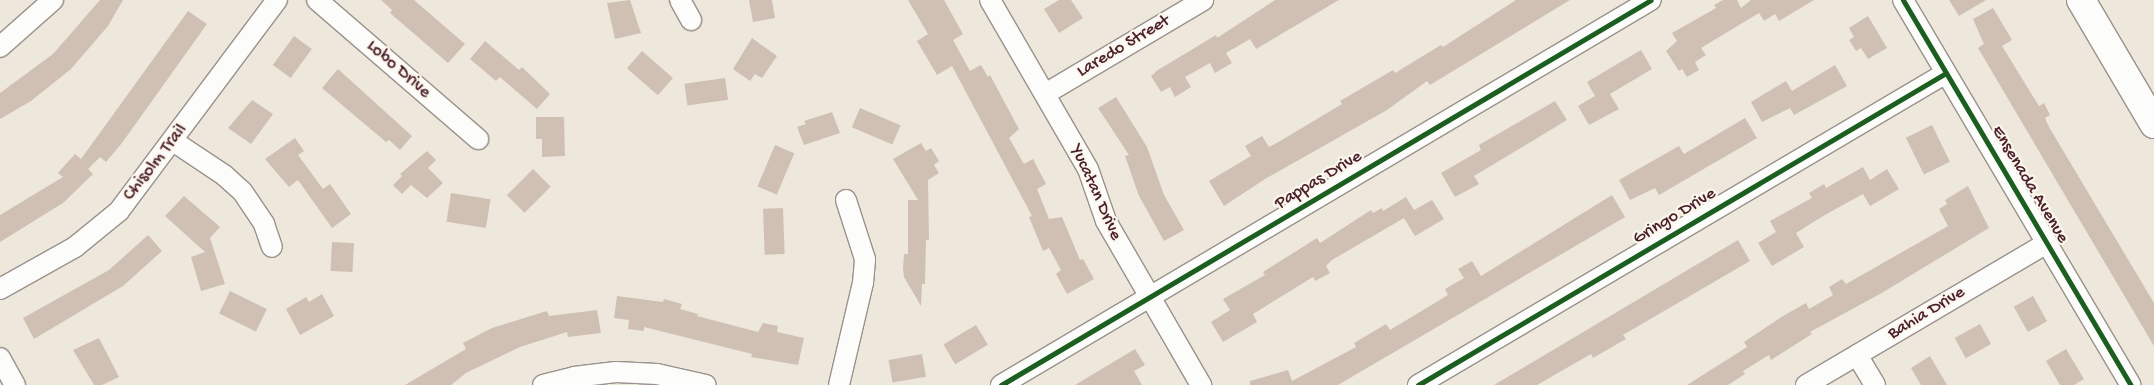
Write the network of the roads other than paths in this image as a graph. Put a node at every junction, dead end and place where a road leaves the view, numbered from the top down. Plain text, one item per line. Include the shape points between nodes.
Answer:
1 (52, 0) edge
2 (277, 0) edge
3 (317, 0) edge
4 (680, 0) edge
5 (990, 0) edge
6 (1203, 0) edge
7 (1651, 0) edge
8 (1903, 0) edge
9 (2081, 0) edge
10 (692, 20) dead end
11 (0, 48) edge
12 (1946, 73) junction
13 (1044, 94) junction
14 (2154, 124) edge
15 (478, 139) dead end
16 (174, 141) junction
17 (846, 200) dead end
18 (2047, 243) junction
19 (272, 248) dead end
20 (0, 289) edge
21 (1150, 297) junction
22 (1857, 355) junction
23 (0, 358) edge
24 (15, 385) edge
25 (543, 385) edge
26 (706, 385) edge
27 (839, 385) edge
28 (1001, 385) edge
29 (1201, 385) edge
30 (1418, 385) edge
31 (1806, 385) edge
32 (1875, 385) edge
33 (2131, 385) edge

1 - 11 street
2 - 16 street, Chisolm Trail
3 - 15 street, Lobo Drive
4 - 10 street
5 - 13 street, Yucatan Drive
6 - 13 street, Laredo Street
7 - 21 street, Pappas Drive
8 - 12 street, Ensenada Avenue
9 - 14 main road
12 - 18 street, Ensenada Avenue
12 - 30 street, Gringo Drive
13 - 21 street, Yucatan Drive via 1088,169 1106,221
16 - 19 street via 242,191 264,224
16 - 20 street, Chisolm Trail via 134,193 101,227 68,251
17 - 27 street via 865,259 863,283
18 - 22 street, Bahia Drive
18 - 33 street, Ensenada Avenue
21 - 28 street, Pappas Drive
21 - 29 street, Yucatan Drive
22 - 31 street, Bahia Drive
22 - 32 street
23 - 24 street
25 - 26 street via 616,372 656,374

